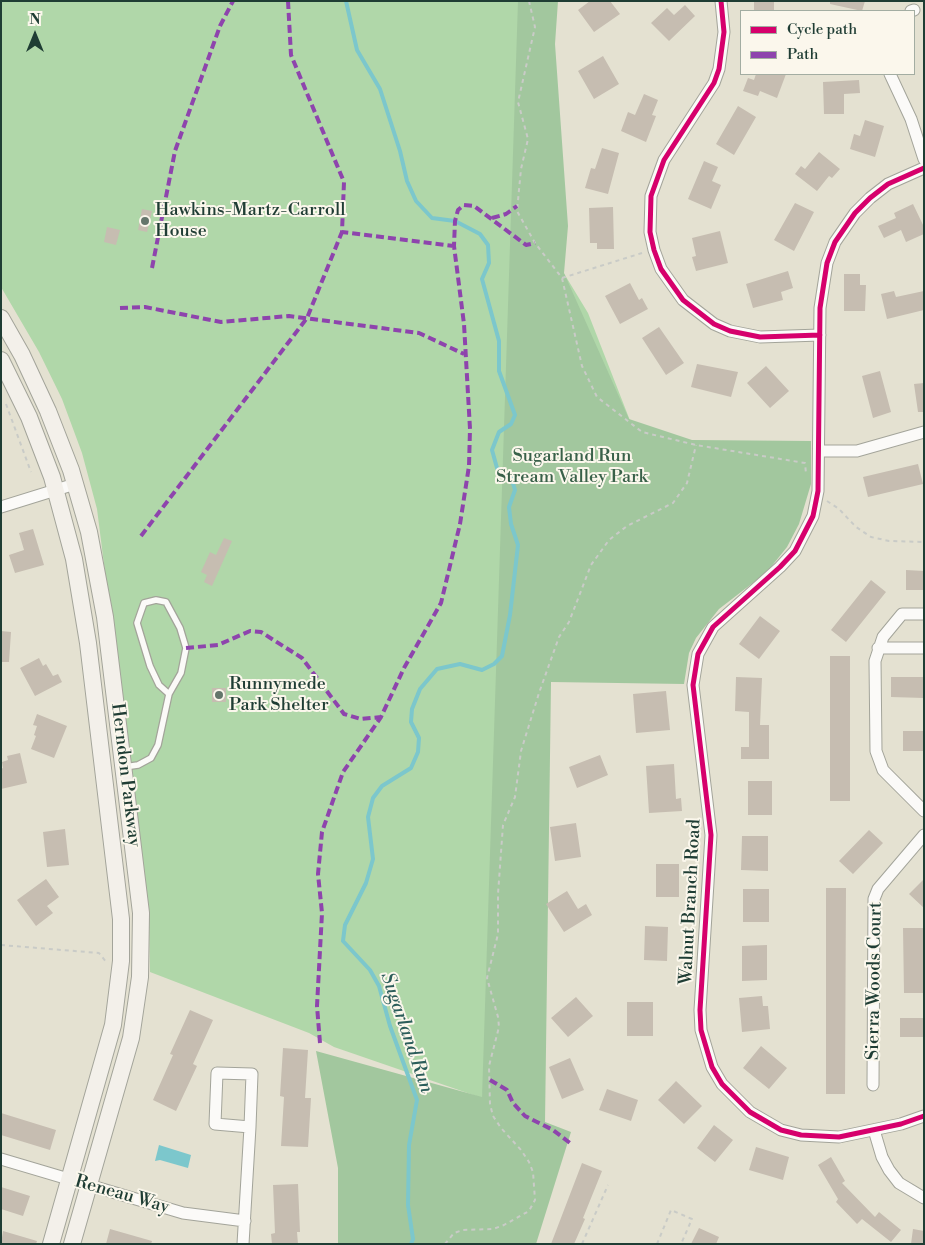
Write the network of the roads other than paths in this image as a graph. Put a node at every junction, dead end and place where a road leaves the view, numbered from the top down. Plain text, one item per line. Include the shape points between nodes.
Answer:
1 (721, 1) edge
2 (890, 75) edge
3 (924, 158) edge
4 (924, 168) edge
5 (1, 318) edge
6 (820, 335) junction
7 (1, 360) edge
8 (924, 432) edge
9 (819, 451) junction
10 (75, 484) junction
11 (56, 490) junction
12 (1, 507) edge
13 (924, 614) edge
14 (878, 648) junction
15 (924, 648) edge
16 (169, 694) junction
17 (124, 766) junction
18 (924, 811) edge
19 (924, 835) edge
20 (873, 1085) dead end
21 (924, 1116) edge
22 (250, 1127) junction
23 (874, 1130) junction
24 (1, 1159) edge
25 (70, 1179) junction
26 (89, 1186) junction
27 (924, 1198) edge
28 (245, 1221) junction
29 (51, 1244) edge
30 (72, 1244) edge
31 (243, 1244) edge

1 - 6 street via 724,32 714,83 664,160 651,196 650,232 654,250 670,286 697,313 714,324 760,337
2 - 3 street via 911,119
4 - 6 street, Walnut Branch Road via 888,184 870,198 842,230 827,263 822,284
5 - 10 main road, Herndon Parkway via 48,411
6 - 9 street, Walnut Branch Road
7 - 11 main road, Herndon Parkway via 29,417
8 - 9 street via 857,451
9 - 23 street, Walnut Branch Road via 817,499 805,534 780,567 713,627 698,654 694,669 693,685 710,835 701,1030 712,1067 722,1084 735,1100 765,1122 794,1133 820,1137
10 - 11 street
10 - 17 main road, Herndon Parkway via 89,532 100,589
11 - 12 street
11 - 25 main road, Herndon Parkway via 70,538 82,602 121,919 121,961 113,1025
13 - 14 street via 902,614
14 - 15 street
14 - 18 street via 874,661 876,751 883,770
16 - 16 lane via 181,673 186,648 174,614 166,602 144,602 137,623 150,666 159,685
16 - 17 lane via 158,745 151,758 138,765
17 - 26 main road, Herndon Parkway via 141,913 140,977 130,1038
19 - 20 street, Sierra Woods Court via 878,889 874,899
21 - 23 street, Walnut Branch Road
22 - 22 street via 252,1074 217,1073 215,1124
22 - 28 street
23 - 27 street via 889,1170 900,1183
24 - 25 street, Reneau Way
25 - 26 street, Reneau Way
25 - 29 main road, Herndon Parkway
26 - 28 street, Reneau Way via 183,1213
26 - 30 main road, Herndon Parkway
28 - 31 street

